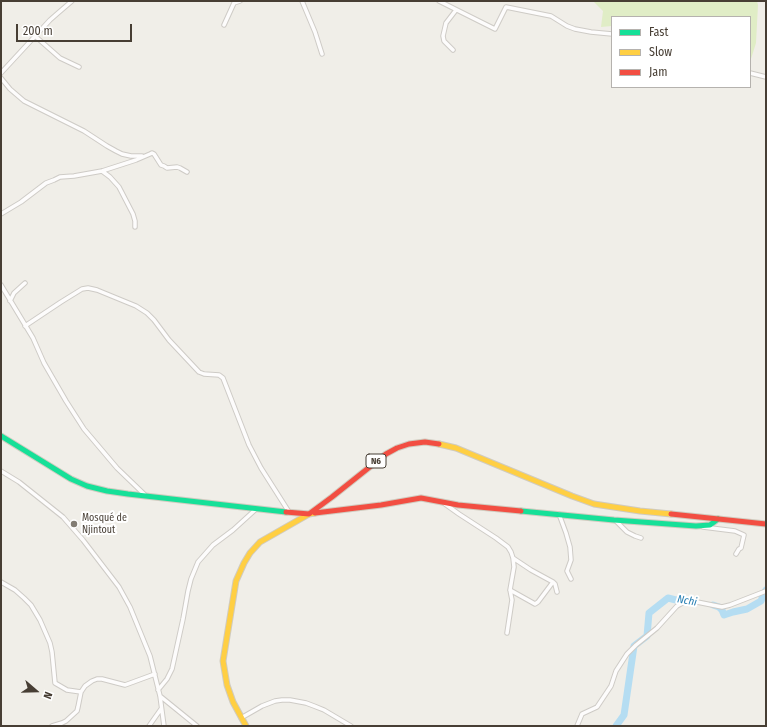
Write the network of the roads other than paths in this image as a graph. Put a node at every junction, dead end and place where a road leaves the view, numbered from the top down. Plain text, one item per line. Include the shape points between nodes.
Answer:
1 (72, 1) edge
2 (240, 1) edge
3 (302, 1) edge
4 (439, 1) edge
5 (456, 10) junction
6 (224, 25) dead end
7 (611, 34) edge
8 (35, 36) junction
9 (454, 50) dead end
10 (322, 54) dead end
11 (79, 67) dead end
12 (1, 73) edge
13 (751, 73) edge
14 (766, 77) edge
15 (1, 78) edge
16 (144, 156) junction
17 (102, 171) junction
18 (187, 172) dead end
19 (1, 214) edge
20 (135, 227) dead end
21 (24, 283) dead end
22 (1, 285) edge
23 (10, 301) junction
24 (25, 326) junction
25 (1, 436) edge
26 (1, 471) edge
27 (146, 496) junction
28 (444, 503) junction
29 (255, 509) junction
30 (289, 512) junction
31 (309, 514) junction
32 (559, 514) junction
33 (614, 520) junction
34 (718, 520) junction
35 (766, 524) edge
36 (696, 526) junction
37 (642, 538) dead end
38 (736, 554) dead end
39 (513, 558) junction
40 (571, 579) dead end
41 (1, 582) edge
42 (553, 582) junction
43 (510, 590) junction
44 (766, 591) edge
45 (557, 592) dead end
46 (507, 633) dead end
47 (155, 674) junction
48 (158, 690) junction
49 (80, 692) junction
50 (160, 696) junction
51 (161, 708) junction
52 (241, 718) junction
53 (54, 726) edge
54 (149, 726) edge
55 (164, 726) edge
56 (197, 726) edge
57 (246, 726) edge
58 (350, 726) edge
59 (577, 726) edge

1 - 8 street
2 - 6 street via 234,3
3 - 10 street
4 - 5 street
5 - 7 street via 495,29 506,5 520,11 551,16 575,29
5 - 9 street via 446,23 443,36 444,41
8 - 11 street via 60,58
8 - 12 street
13 - 14 street
15 - 16 street via 24,100 84,130 111,149 131,156
16 - 17 street
16 - 18 street via 152,153 167,168 177,167
17 - 19 street via 60,177
17 - 20 street via 119,187 136,221
21 - 23 street
22 - 23 street
23 - 24 street
24 - 27 street via 62,395 84,429 117,468
24 - 30 street via 60,302 88,288 136,306 147,313 199,372 223,378 249,446
25 - 27 main road via 79,482 97,488
26 - 47 street via 63,517 119,587 130,607
27 - 29 main road
28 - 31 main road via 421,498
28 - 32 main road
28 - 39 street via 503,543
29 - 30 main road
29 - 48 street via 213,545 198,562 188,591 172,669
30 - 31 main road
31 - 34 main road, N6 via 386,454 397,448 424,442 456,448 594,504
31 - 52 main road via 260,542 250,553 236,581 224,661 227,685
32 - 33 main road
32 - 40 street via 570,547 571,556 567,571
33 - 36 main road
33 - 37 street via 627,532
34 - 35 main road, N6
34 - 36 main road via 712,524
36 - 38 street via 735,531 744,535 741,548
39 - 42 street
39 - 43 street
41 - 49 street via 24,598 40,620 50,643 55,683 67,690
42 - 43 street via 535,604
42 - 45 street
43 - 46 street via 512,600
44 - 59 street via 726,606 692,601 677,606 657,628 627,654 594,710 582,714
47 - 48 street
47 - 49 street via 125,685 97,679
48 - 50 street
49 - 53 street via 77,711 62,724
50 - 51 street
50 - 56 street
51 - 54 street
51 - 55 street
52 - 57 main road
52 - 58 street via 262,706 290,700 324,710

